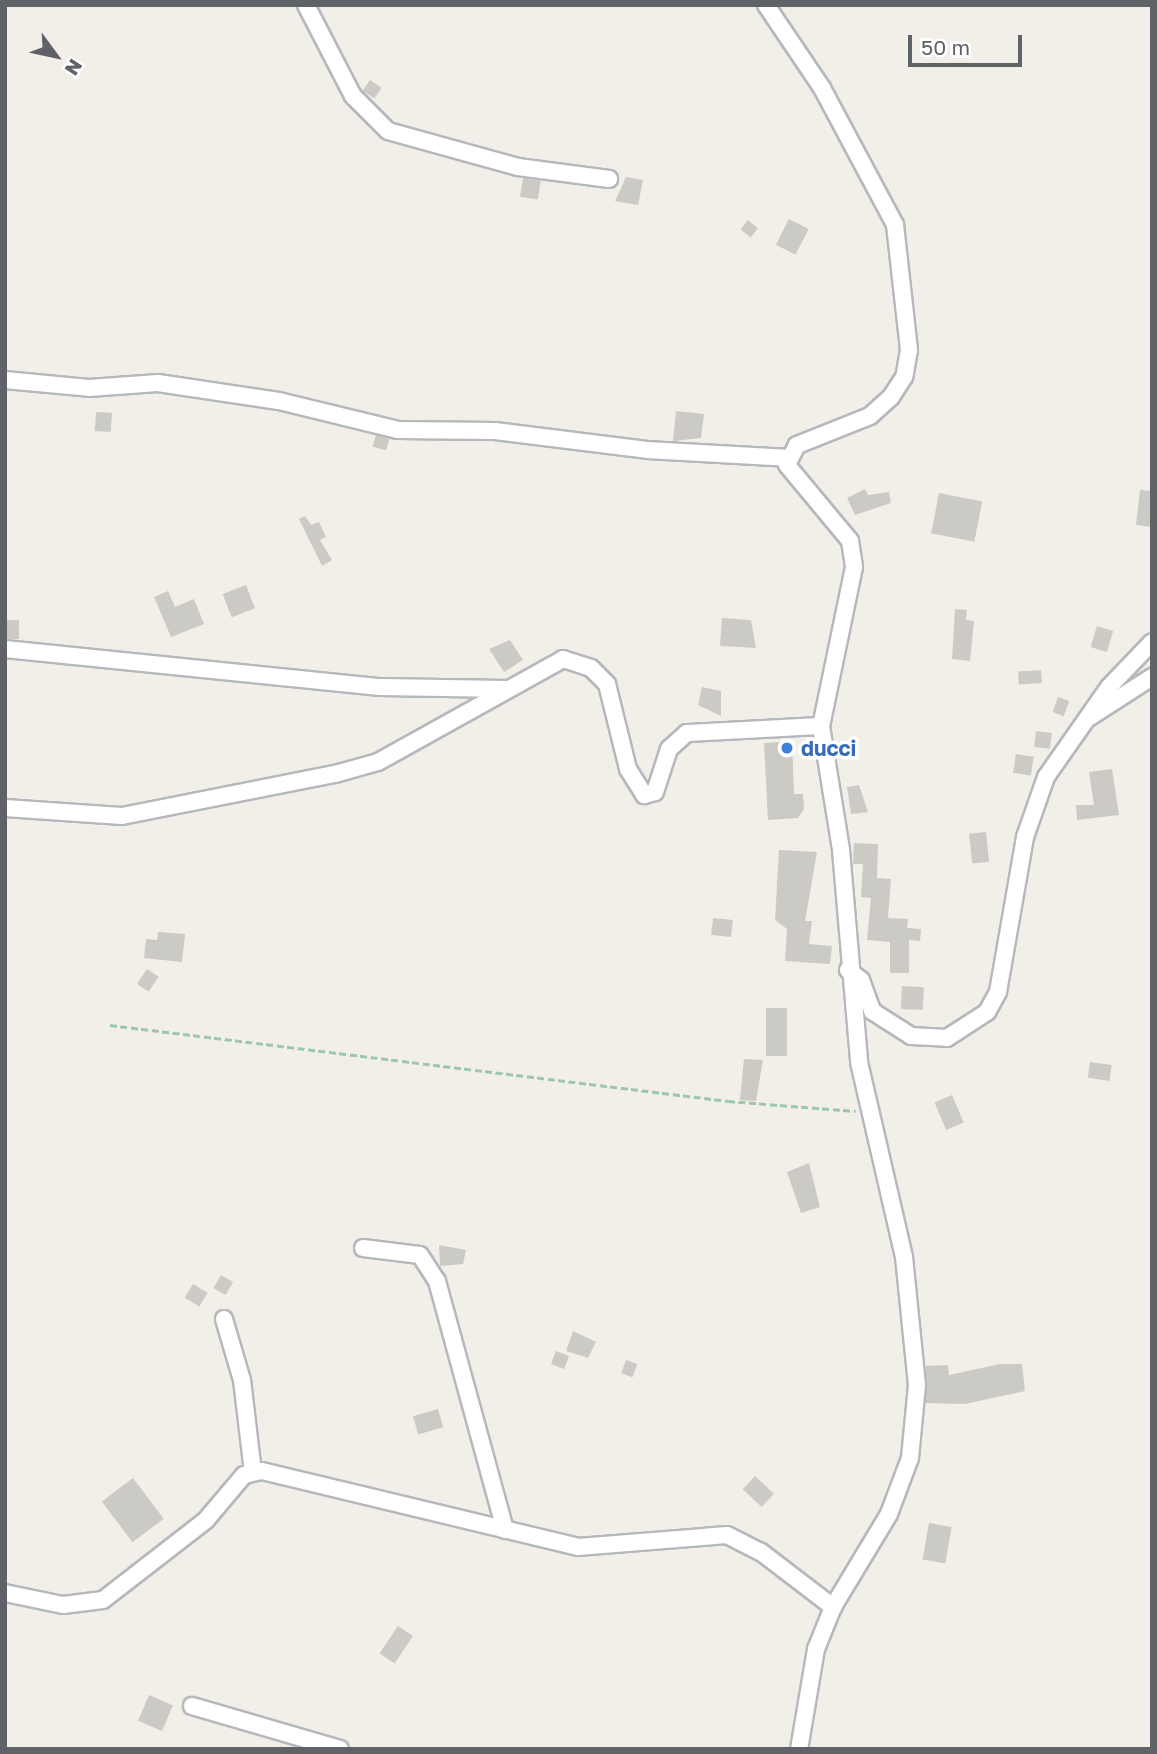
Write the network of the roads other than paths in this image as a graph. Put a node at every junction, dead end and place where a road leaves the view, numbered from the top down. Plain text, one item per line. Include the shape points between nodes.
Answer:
1 (306, 5) edge
2 (766, 5) edge
3 (609, 179) dead end
4 (5, 380) edge
5 (788, 458) junction
6 (1152, 642) edge
7 (5, 649) edge
8 (1152, 677) edge
9 (509, 689) junction
10 (1090, 717) junction
11 (821, 726) junction
12 (5, 808) edge
13 (848, 970) junction
14 (363, 1248) dead end
15 (224, 1319) dead end
16 (253, 1472) junction
17 (505, 1530) junction
18 (5, 1593) edge
19 (833, 1607) junction
20 (192, 1706) dead end
21 (340, 1749) edge
22 (799, 1749) edge

1 - 3 street via 353,96 388,131 518,167
2 - 5 street via 822,88 895,225 909,338 904,377 891,397 870,416 816,433
4 - 5 street via 89,388 158,383 279,401 398,430 495,431 647,450
5 - 11 street via 800,485 850,541 855,567
6 - 10 street via 1109,687
7 - 9 street via 380,687
8 - 10 street
9 - 11 street via 563,659 597,673 607,684 628,769 644,795 655,792 669,749 687,733
9 - 12 street via 378,762 292,785 122,816
10 - 13 street via 1065,743 1034,809 998,992 979,1020 947,1038 911,1036 872,1011 861,980
11 - 13 street via 841,850
13 - 19 street via 870,1111 904,1256 915,1420 910,1458 889,1514
14 - 17 street via 420,1255 437,1282
15 - 16 street via 242,1380
16 - 17 street
16 - 18 street via 234,1484 206,1520 103,1601 63,1605
17 - 19 street via 578,1547 727,1535 761,1552
19 - 22 street via 806,1691
20 - 21 street

